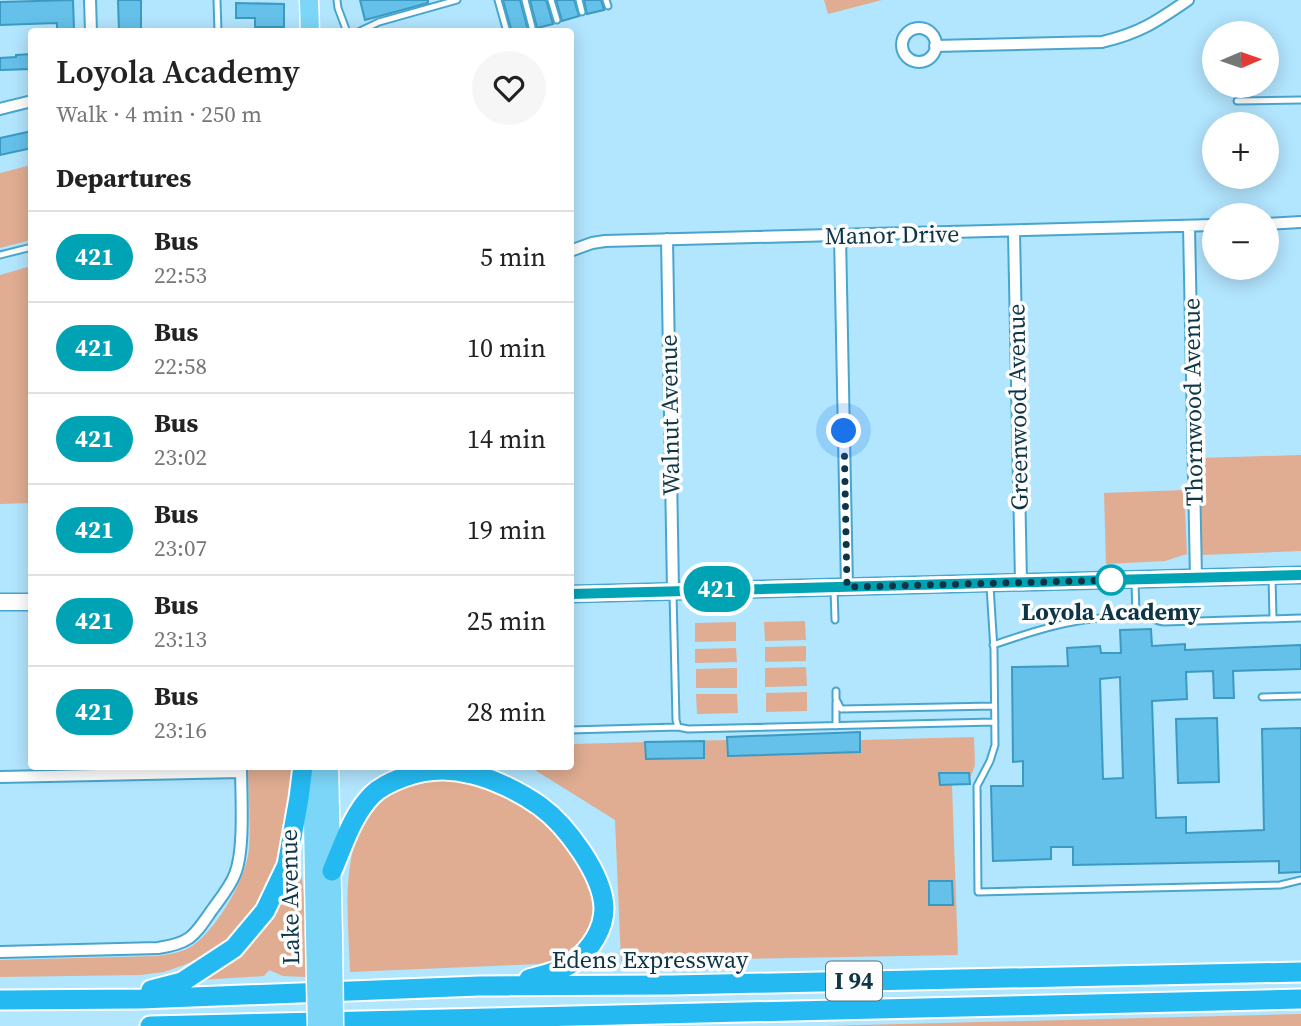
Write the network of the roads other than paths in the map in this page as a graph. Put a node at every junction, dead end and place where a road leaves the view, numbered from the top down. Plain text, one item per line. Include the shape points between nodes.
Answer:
1 (90, 0) edge
2 (216, 0) edge
3 (309, 0) edge
4 (337, 0) edge
5 (457, 0) edge
6 (498, 0) edge
7 (525, 0) edge
8 (551, 0) edge
9 (579, 0) edge
10 (1188, 0) edge
11 (582, 12) dead end
12 (556, 20) dead end
13 (532, 27) dead end
14 (91, 28) edge
15 (218, 28) edge
16 (310, 28) edge
17 (346, 28) edge
18 (366, 28) edge
19 (506, 28) edge
20 (935, 46) dead end
21 (1301, 100) edge
22 (28, 102) edge
23 (1237, 102) dead end
24 (0, 109) edge
25 (1301, 222) edge
26 (1279, 223) edge
27 (1202, 225) edge
28 (1189, 226) junction
29 (1014, 232) junction
30 (841, 236) junction
31 (667, 239) junction
32 (28, 248) edge
33 (574, 250) edge
34 (0, 256) edge
35 (1301, 575) edge
36 (1272, 576) junction
37 (1196, 578) junction
38 (1135, 580) junction
39 (1021, 582) junction
40 (990, 583) junction
41 (840, 587) junction
42 (673, 590) junction
43 (574, 594) edge
44 (0, 602) edge
45 (28, 602) edge
46 (1136, 615) junction
47 (1301, 618) edge
48 (1273, 619) junction
49 (835, 620) dead end
50 (993, 645) junction
51 (836, 691) dead end
52 (1301, 696) edge
53 (1262, 697) dead end
54 (836, 699) junction
55 (994, 706) junction
56 (995, 722) junction
57 (835, 726) junction
58 (678, 727) junction
59 (574, 730) edge
60 (211, 770) edge
61 (241, 770) edge
62 (302, 770) edge
63 (312, 770) edge
64 (329, 770) edge
65 (0, 777) edge
66 (332, 871) junction
67 (1301, 880) edge
68 (324, 934) junction
69 (0, 952) edge
70 (1301, 972) edge
71 (511, 985) junction
72 (113, 999) junction
73 (1301, 999) edge
74 (0, 1000) edge
75 (367, 1020) junction
76 (150, 1026) edge
77 (317, 1026) edge
78 (334, 1026) edge
79 (401, 1026) edge

1 - 14 street
2 - 15 lane
3 - 16 main road
4 - 17 lane
5 - 18 lane
6 - 19 lane
7 - 13 lane
8 - 12 lane
9 - 11 lane
10 - 20 street via 1153,24 1102,41
21 - 23 lane
22 - 24 street
25 - 26 street
27 - 28 street, Manor Drive
28 - 29 street, Manor Drive
28 - 37 street, Thornwood Avenue
29 - 30 street, Manor Drive
29 - 39 street, Greenwood Avenue
30 - 31 street, Manor Drive
30 - 41 street
31 - 33 street, Manor Drive via 605,241
31 - 42 street, Walnut Avenue
32 - 34 lane
35 - 36 street
36 - 37 street
36 - 48 lane
37 - 38 street
38 - 39 street
38 - 46 lane
39 - 40 street
40 - 41 street
40 - 50 lane
41 - 42 street
41 - 49 lane
42 - 43 street
42 - 58 lane
44 - 45 street
46 - 48 lane via 1164,622
46 - 50 lane via 1068,622
47 - 48 lane
50 - 55 lane
51 - 54 lane
52 - 53 lane
54 - 55 lane via 841,709
54 - 57 lane
55 - 56 lane
56 - 57 lane
56 - 67 lane via 993,755 977,786 978,892 1280,885
57 - 58 lane
58 - 59 lane
60 - 65 street
61 - 69 street via 239,862 225,892 193,936 175,946 158,948
62 - 72 highway via 287,865 265,911 242,939 182,982
63 - 68 main road, Lake Avenue
64 - 66 main road, Lake Avenue
66 - 68 main road, Lake Avenue
66 - 71 highway via 351,826 372,795 416,773 455,770 474,774 539,805 566,832 593,872 604,907 602,921 597,936 573,962
68 - 77 main road, Lake Avenue, bridge
68 - 78 main road, Lake Avenue, bridge
70 - 71 highway, Edens Expressway / I 94
71 - 72 highway, Edens Expressway / I 94
72 - 74 highway, Edens Expressway / I 94
73 - 75 highway, I 94
75 - 76 highway, I 94
75 - 79 highway

